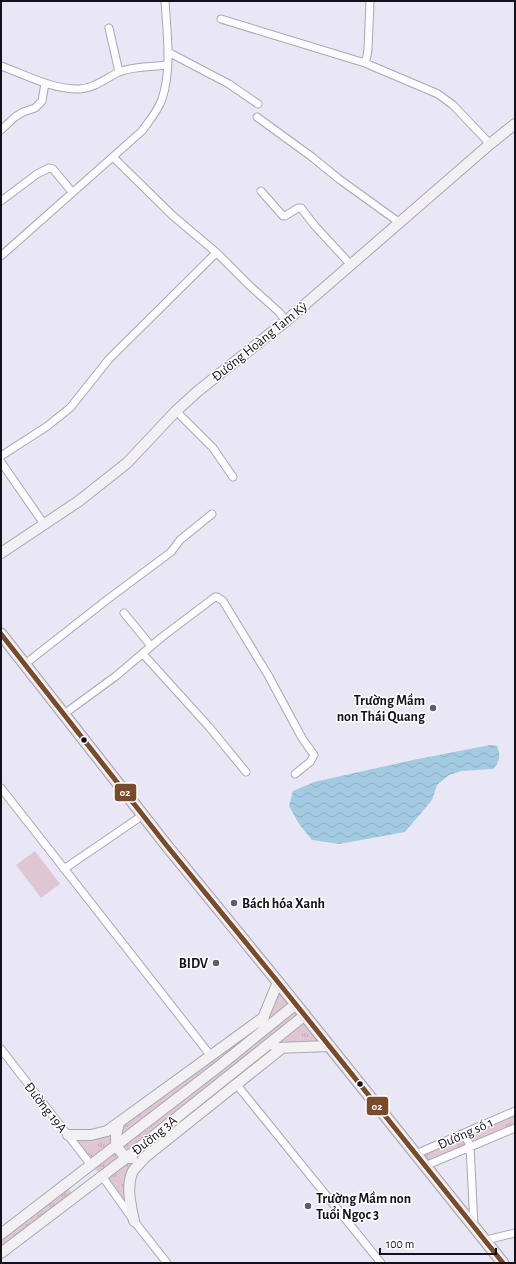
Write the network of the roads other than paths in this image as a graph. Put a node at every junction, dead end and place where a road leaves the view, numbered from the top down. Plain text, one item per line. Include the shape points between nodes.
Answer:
1 (165, 1) edge
2 (370, 1) edge
3 (221, 19) dead end
4 (108, 28) dead end
5 (168, 52) junction
6 (364, 63) junction
7 (1, 66) edge
8 (167, 66) junction
9 (119, 72) junction
10 (45, 83) junction
11 (258, 104) dead end
12 (257, 117) dead end
13 (515, 124) edge
14 (1, 130) edge
15 (490, 144) junction
16 (113, 157) junction
17 (261, 191) dead end
18 (72, 192) junction
19 (1, 201) edge
20 (400, 222) junction
21 (216, 253) junction
22 (1, 256) edge
23 (350, 265) junction
24 (286, 321) junction
25 (176, 411) junction
26 (1, 456) edge
27 (1, 462) edge
28 (233, 477) dead end
29 (212, 514) dead end
30 (44, 524) junction
31 (1, 554) edge
32 (124, 613) dead end
33 (1, 634) edge
34 (151, 646) junction
35 (143, 654) junction
36 (25, 664) junction
37 (64, 714) junction
38 (246, 772) dead end
39 (295, 774) dead end
40 (1, 788) edge
41 (143, 815) junction
42 (64, 869) junction
43 (278, 982) junction
44 (296, 1004) junction
45 (305, 1015) junction
46 (264, 1017) junction
47 (255, 1038) junction
48 (330, 1046) junction
49 (264, 1048) junction
50 (282, 1048) junction
51 (1, 1049) edge
52 (211, 1056) junction
53 (237, 1085) junction
54 (515, 1111) edge
55 (119, 1123) junction
56 (515, 1128) edge
57 (464, 1133) junction
58 (68, 1135) junction
59 (116, 1146) junction
60 (470, 1146) junction
61 (416, 1154) junction
62 (126, 1158) junction
63 (144, 1158) junction
64 (91, 1165) junction
65 (425, 1166) junction
66 (102, 1176) junction
67 (134, 1221) junction
68 (474, 1226) junction
69 (515, 1233) edge
70 (1, 1234) edge
71 (486, 1240) junction
72 (1, 1253) edge
73 (166, 1263) edge
74 (381, 1263) edge
75 (503, 1263) edge

1 - 5 street
2 - 6 street via 368,49
3 - 6 street
4 - 9 street
5 - 8 street
5 - 11 street via 229,84
6 - 15 street via 438,94 453,105
7 - 10 street
8 - 9 street
8 - 16 street via 162,100 157,110 142,131
9 - 10 street via 94,86 80,89
10 - 14 street via 42,101 35,108 14,117
12 - 20 street
13 - 15 street, Đường Hoàng Tam Kỳ
15 - 20 street, Đường Hoàng Tam Kỳ
16 - 18 street
16 - 21 street via 172,215
17 - 23 street via 283,216 300,208
18 - 19 street via 49,168
18 - 22 street
20 - 23 street, Đường Hoàng Tam Kỳ
21 - 24 street
21 - 26 street via 109,359 70,408
23 - 24 street, Đường Hoàng Tam Kỳ
24 - 25 street, Đường Hoàng Tam Kỳ
25 - 28 street via 213,448
25 - 30 street, Đường Hoàng Tam Kỳ via 127,463 79,501
27 - 30 street
29 - 36 street via 180,540 171,552
30 - 31 street, Đường Hoàng Tam Kỳ
32 - 34 street
33 - 36 main road
34 - 35 street
34 - 39 street via 214,597 220,598 314,755 310,762
35 - 37 street
35 - 38 street
36 - 37 main road
37 - 41 main road
40 - 42 street
41 - 42 street
41 - 43 main road
42 - 52 street
43 - 44 main road
43 - 46 street
44 - 45 main road
44 - 47 street, Đường 3A
45 - 48 main road
45 - 49 street, Đường 3A
46 - 47 street
46 - 52 street, Đường 3A
47 - 59 street, Đường 3A
48 - 50 street
48 - 61 main road
49 - 50 street
49 - 62 street, Đường 3A
50 - 53 street, Đường 3A
51 - 58 street, Đường 19A
52 - 55 street, Đường 3A
53 - 63 street, Đường 3A
53 - 74 street
54 - 57 street, Đường số 1
55 - 58 street, Đường 3A via 107,1132
55 - 59 street
56 - 60 street, Đường số 1
57 - 60 street
57 - 61 street, Đường số 1
58 - 64 street, Đường 19A
59 - 62 street
59 - 64 street, Đường 3A
60 - 65 street, Đường số 1
60 - 68 street
61 - 65 main road
62 - 63 street
62 - 66 street, Đường 3A
63 - 67 street, Đường 3A via 132,1173 130,1204
64 - 66 street
64 - 70 street, Đường 3A
65 - 68 main road
66 - 67 street
66 - 72 street, Đường 3A
67 - 73 street
68 - 71 main road
69 - 71 street
71 - 75 main road

